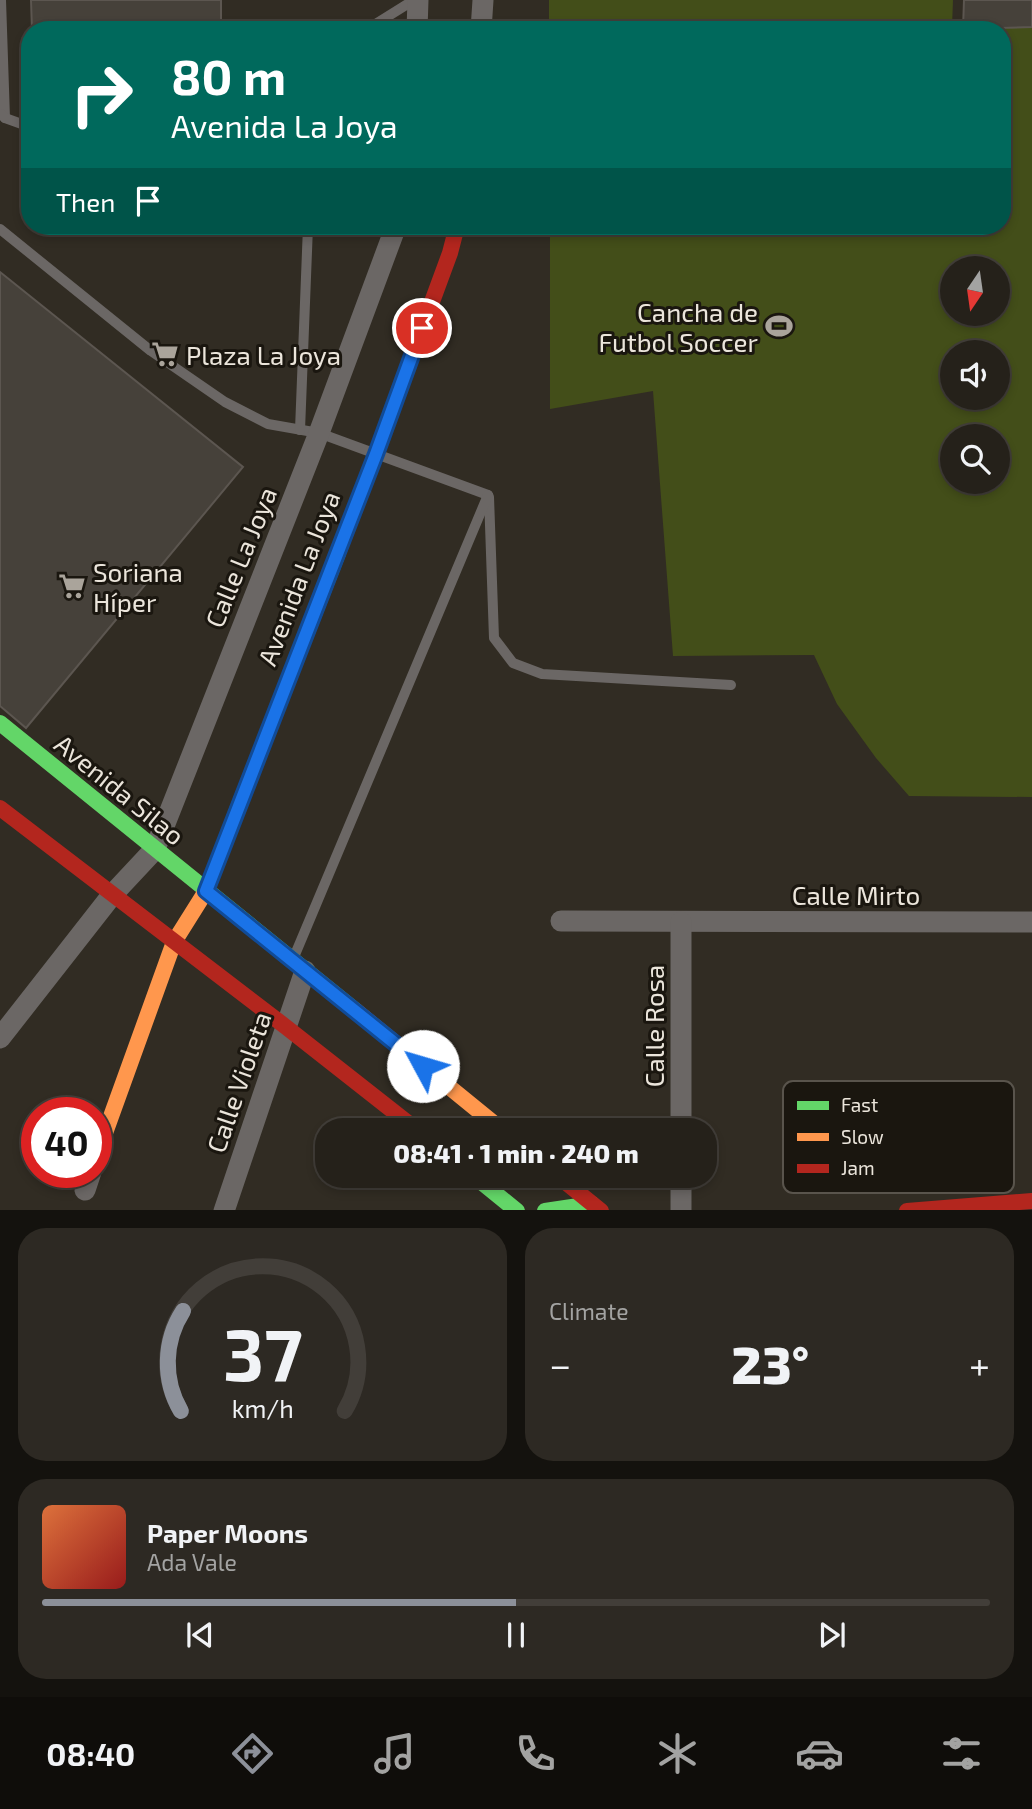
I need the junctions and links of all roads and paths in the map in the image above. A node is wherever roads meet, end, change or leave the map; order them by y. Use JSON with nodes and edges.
{"nodes":[{"id":1,"x":1,"y":0,"type":"edge"},
{"id":2,"x":416,"y":0,"type":"edge"},
{"id":3,"x":483,"y":0,"type":"edge"},
{"id":4,"x":381,"y":21,"type":"edge"},
{"id":5,"x":417,"y":21,"type":"edge"},
{"id":6,"x":482,"y":21,"type":"edge"},
{"id":7,"x":3,"y":116,"type":"edge"},
{"id":8,"x":21,"y":123,"type":"edge"},
{"id":9,"x":0,"y":229,"type":"edge"},
{"id":10,"x":308,"y":235,"type":"edge"},
{"id":11,"x":392,"y":235,"type":"edge"},
{"id":12,"x":455,"y":235,"type":"edge"},
{"id":13,"x":309,"y":431,"type":"junction"},
{"id":14,"x":376,"y":454,"type":"junction"},
{"id":15,"x":488,"y":495,"type":"junction"},
{"id":16,"x":731,"y":685,"type":"dead end"},
{"id":17,"x":0,"y":723,"type":"edge"},
{"id":18,"x":0,"y":808,"type":"edge"},
{"id":19,"x":155,"y":849,"type":"junction"},
{"id":20,"x":206,"y":891,"type":"junction"},
{"id":21,"x":112,"y":895,"type":"junction"},
{"id":22,"x":561,"y":921,"type":"dead end"},
{"id":23,"x":681,"y":922,"type":"junction"},
{"id":24,"x":1032,"y":922,"type":"edge"},
{"id":25,"x":174,"y":943,"type":"junction"},
{"id":26,"x":299,"y":966,"type":"junction"},
{"id":27,"x":286,"y":1027,"type":"junction"},
{"id":28,"x":0,"y":1038,"type":"edge"},
{"id":29,"x":112,"y":1114,"type":"edge"},
{"id":30,"x":402,"y":1118,"type":"edge"},
{"id":31,"x":487,"y":1118,"type":"edge"},
{"id":32,"x":681,"y":1118,"type":"edge"},
{"id":33,"x":489,"y":1188,"type":"edge"},
{"id":34,"x":573,"y":1188,"type":"edge"},
{"id":35,"x":681,"y":1188,"type":"edge"},
{"id":36,"x":1032,"y":1201,"type":"edge"},
{"id":37,"x":597,"y":1207,"type":"edge"},
{"id":38,"x":223,"y":1210,"type":"edge"},
{"id":39,"x":517,"y":1210,"type":"edge"},
{"id":40,"x":545,"y":1210,"type":"edge"},
{"id":41,"x":681,"y":1210,"type":"edge"},
{"id":42,"x":907,"y":1210,"type":"edge"}],
"edges":[{"from":1,"to":7,"type":"lane"},
{"from":2,"to":4,"type":"lane"},
{"from":2,"to":5,"type":"street"},
{"from":3,"to":6,"type":"street"},
{"from":7,"to":8,"type":"lane"},
{"from":9,"to":13,"type":"lane"},
{"from":10,"to":13,"type":"lane"},
{"from":11,"to":13,"type":"street","name":"Calle La Joya"},
{"from":12,"to":14,"type":"street","name":"Avenida La Joya"},
{"from":13,"to":14,"type":"lane"},
{"from":13,"to":19,"type":"street","name":"Calle La Joya"},
{"from":14,"to":15,"type":"lane"},
{"from":14,"to":20,"type":"street","name":"Avenida La Joya"},
{"from":15,"to":16,"type":"lane"},
{"from":15,"to":26,"type":"lane"},
{"from":17,"to":19,"type":"street","name":"Avenida Silao"},
{"from":18,"to":21,"type":"street"},
{"from":19,"to":20,"type":"street","name":"Avenida Silao"},
{"from":19,"to":21,"type":"street","name":"Calle La Joya"},
{"from":20,"to":25,"type":"street","name":"Avenida La Joya"},
{"from":20,"to":26,"type":"street","name":"Avenida Silao"},
{"from":21,"to":25,"type":"street"},
{"from":21,"to":28,"type":"street","name":"Calle La Joya"},
{"from":22,"to":23,"type":"street","name":"Calle Mirto"},
{"from":23,"to":24,"type":"street","name":"Calle Mirto"},
{"from":23,"to":32,"type":"street","name":"Calle Rosa"},
{"from":25,"to":27,"type":"street"},
{"from":25,"to":29,"type":"street","name":"Avenida La Joya"},
{"from":26,"to":27,"type":"street","name":"Calle Violeta"},
{"from":26,"to":31,"type":"street","name":"Avenida Silao"},
{"from":27,"to":30,"type":"street"},
{"from":27,"to":38,"type":"street","name":"Calle Violeta"},
{"from":33,"to":39,"type":"street"},
{"from":34,"to":37,"type":"street"},
{"from":35,"to":41,"type":"street"},
{"from":36,"to":42,"type":"street"},
{"from":37,"to":40,"type":"street"}]}
